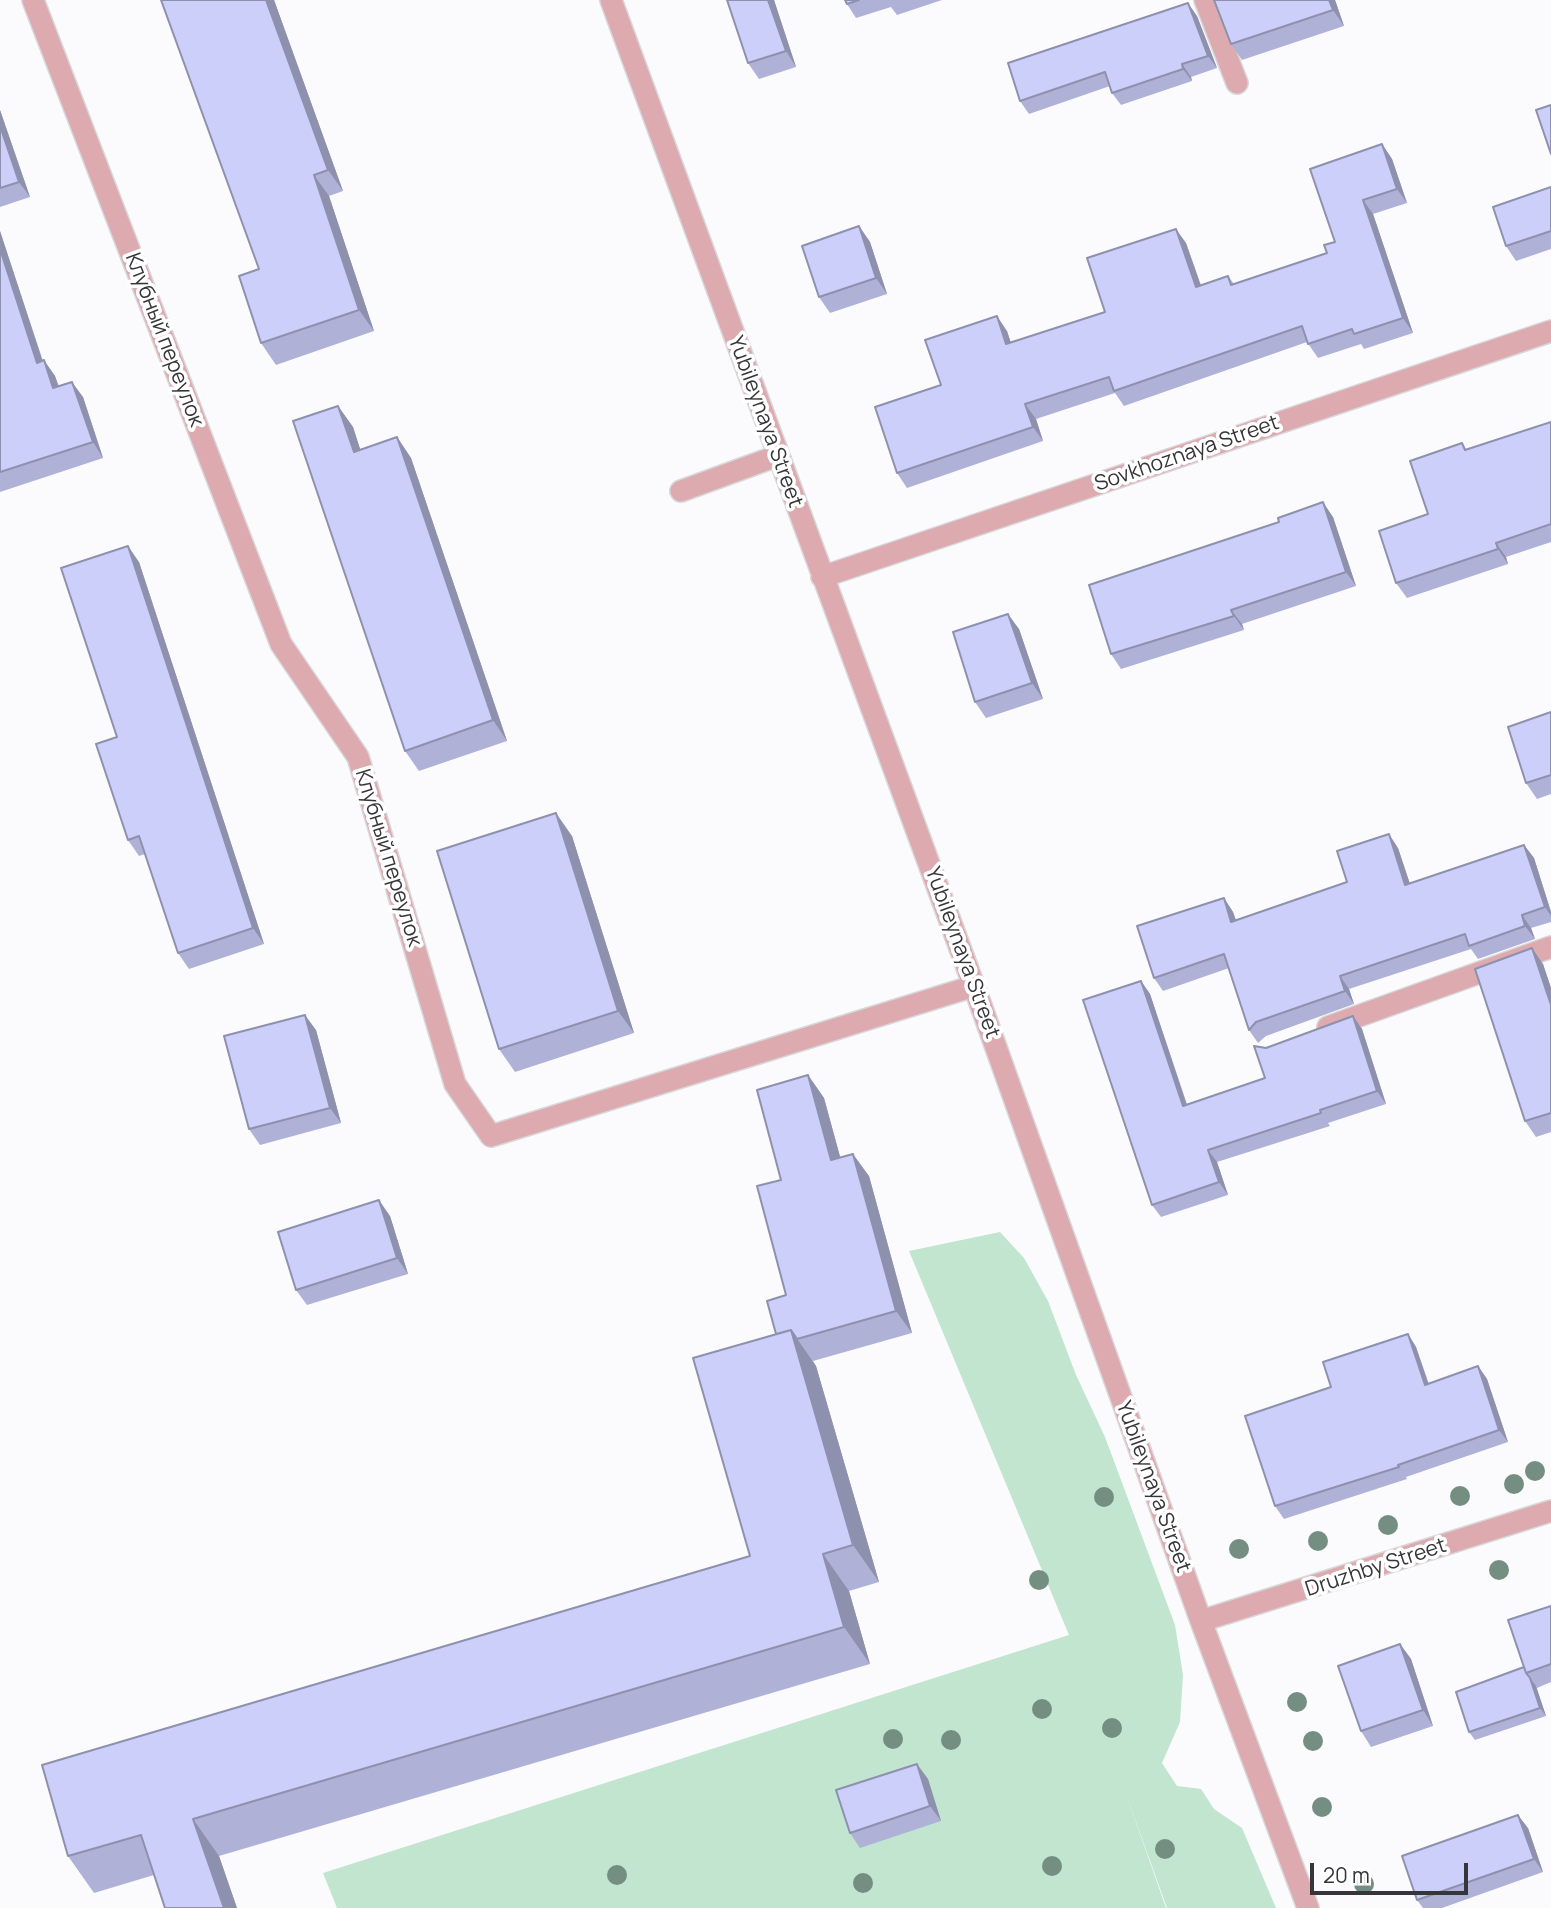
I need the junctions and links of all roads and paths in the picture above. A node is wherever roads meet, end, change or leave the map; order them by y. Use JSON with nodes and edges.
{"nodes":[{"id":1,"x":33,"y":0,"type":"edge"},
{"id":2,"x":611,"y":0,"type":"edge"},
{"id":3,"x":1205,"y":0,"type":"edge"},
{"id":4,"x":1237,"y":83,"type":"dead end"},
{"id":5,"x":1551,"y":331,"type":"edge"},
{"id":6,"x":777,"y":456,"type":"junction"},
{"id":7,"x":681,"y":491,"type":"dead end"},
{"id":8,"x":822,"y":577,"type":"junction"},
{"id":9,"x":1551,"y":947,"type":"edge"},
{"id":10,"x":974,"y":986,"type":"junction"},
{"id":11,"x":1308,"y":1034,"type":"edge"},
{"id":12,"x":1551,"y":1511,"type":"edge"},
{"id":13,"x":1201,"y":1621,"type":"junction"},
{"id":14,"x":1308,"y":1908,"type":"edge"}],
"edges":[{"from":1,"to":10,"type":"street","name":"Клубный переулок"},
{"from":2,"to":6,"type":"street","name":"Yubileynaya Street"},
{"from":3,"to":4,"type":"street"},
{"from":5,"to":8,"type":"street","name":"Sovkhoznaya Street"},
{"from":6,"to":7,"type":"street"},
{"from":6,"to":8,"type":"street","name":"Yubileynaya Street"},
{"from":8,"to":10,"type":"street","name":"Yubileynaya Street"},
{"from":9,"to":11,"type":"street"},
{"from":10,"to":13,"type":"street","name":"Yubileynaya Street"},
{"from":12,"to":13,"type":"street","name":"Druzhby Street"},
{"from":13,"to":14,"type":"street","name":"Yubileynaya Street"}]}
